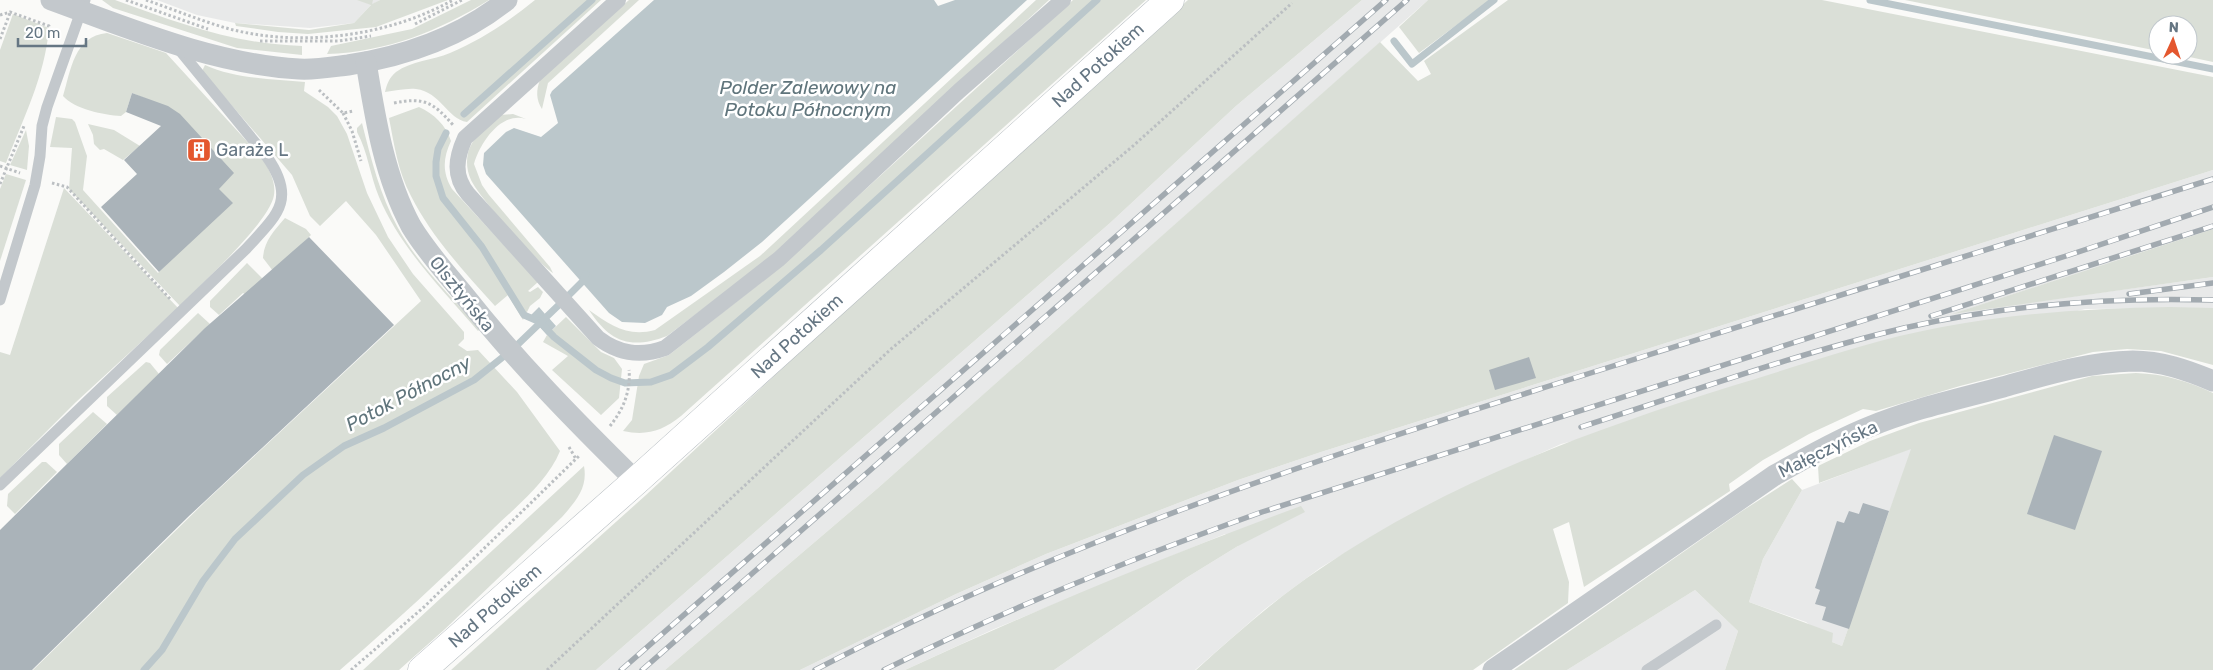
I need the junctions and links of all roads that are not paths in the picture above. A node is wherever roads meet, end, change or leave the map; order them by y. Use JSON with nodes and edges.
{"nodes":[{"id":1,"x":52,"y":0,"type":"edge"},
{"id":2,"x":508,"y":0,"type":"edge"},
{"id":3,"x":618,"y":0,"type":"edge"},
{"id":4,"x":1063,"y":0,"type":"edge"},
{"id":5,"x":1170,"y":0,"type":"edge"},
{"id":6,"x":83,"y":5,"type":"edge"},
{"id":7,"x":174,"y":44,"type":"junction"},
{"id":8,"x":366,"y":62,"type":"junction"},
{"id":9,"x":0,"y":300,"type":"edge"},
{"id":10,"x":2213,"y":381,"type":"edge"},
{"id":11,"x":636,"y":482,"type":"junction"},
{"id":12,"x":0,"y":485,"type":"edge"},
{"id":13,"x":1716,"y":625,"type":"dead end"},
{"id":14,"x":422,"y":670,"type":"edge"},
{"id":15,"x":1493,"y":670,"type":"edge"},
{"id":16,"x":1647,"y":670,"type":"edge"}],
"edges":[{"from":1,"to":6,"type":"street"},
{"from":2,"to":8,"type":"street"},
{"from":3,"to":4,"type":"street"},
{"from":5,"to":11,"type":"main road","name":"Nad Potokiem"},
{"from":6,"to":7,"type":"street"},
{"from":6,"to":9,"type":"lane"},
{"from":7,"to":8,"type":"street"},
{"from":7,"to":12,"type":"lane"},
{"from":8,"to":11,"type":"street","name":"Olsztyńska"},
{"from":10,"to":15,"type":"street","name":"Małęczyńska"},
{"from":11,"to":14,"type":"main road","name":"Nad Potokiem"},
{"from":13,"to":16,"type":"lane"}]}
